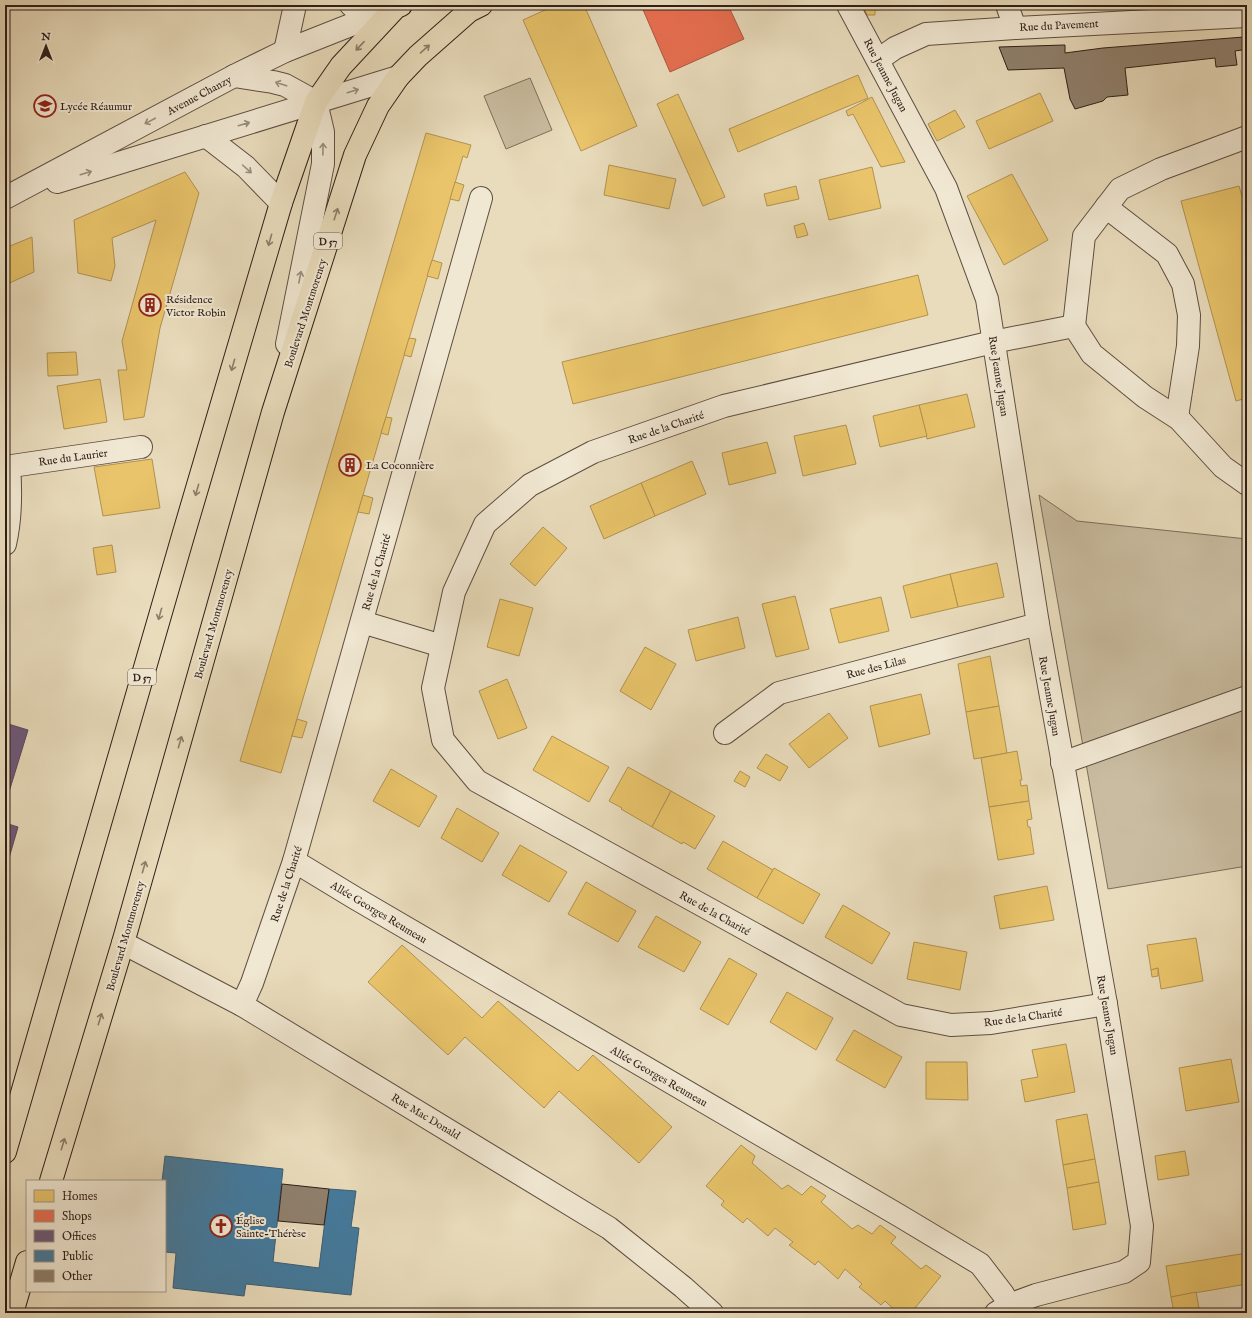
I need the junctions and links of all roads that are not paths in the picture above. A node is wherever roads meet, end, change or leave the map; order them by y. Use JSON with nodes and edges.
{"nodes":[{"id":1,"x":295,"y":5,"type":"edge"},
{"id":2,"x":481,"y":5,"type":"edge"},
{"id":3,"x":848,"y":5,"type":"edge"},
{"id":4,"x":1007,"y":5,"type":"edge"},
{"id":5,"x":398,"y":6,"type":"edge"},
{"id":6,"x":358,"y":12,"type":"edge"},
{"id":7,"x":1247,"y":16,"type":"edge"},
{"id":8,"x":1015,"y":28,"type":"junction"},
{"id":9,"x":285,"y":50,"type":"junction"},
{"id":10,"x":878,"y":60,"type":"junction"},
{"id":11,"x":234,"y":76,"type":"junction"},
{"id":12,"x":398,"y":77,"type":"junction"},
{"id":13,"x":316,"y":102,"type":"junction"},
{"id":14,"x":206,"y":136,"type":"junction"},
{"id":15,"x":1247,"y":137,"type":"edge"},
{"id":16,"x":7,"y":197,"type":"edge"},
{"id":17,"x":481,"y":198,"type":"dead end"},
{"id":18,"x":281,"y":203,"type":"junction"},
{"id":19,"x":1106,"y":207,"type":"junction"},
{"id":20,"x":1074,"y":326,"type":"junction"},
{"id":21,"x":993,"y":342,"type":"junction"},
{"id":22,"x":273,"y":412,"type":"junction"},
{"id":23,"x":1177,"y":417,"type":"junction"},
{"id":24,"x":140,"y":447,"type":"dead end"},
{"id":25,"x":7,"y":466,"type":"edge"},
{"id":26,"x":1247,"y":484,"type":"edge"},
{"id":27,"x":5,"y":544,"type":"edge"},
{"id":28,"x":362,"y":622,"type":"junction"},
{"id":29,"x":1038,"y":624,"type":"junction"},
{"id":30,"x":442,"y":646,"type":"junction"},
{"id":31,"x":1247,"y":697,"type":"edge"},
{"id":32,"x":725,"y":733,"type":"dead end"},
{"id":33,"x":1062,"y":763,"type":"junction"},
{"id":34,"x":294,"y":861,"type":"junction"},
{"id":35,"x":123,"y":943,"type":"junction"},
{"id":36,"x":1106,"y":1004,"type":"junction"},
{"id":37,"x":242,"y":1005,"type":"junction"},
{"id":38,"x":5,"y":1152,"type":"edge"},
{"id":39,"x":51,"y":1180,"type":"edge"},
{"id":40,"x":26,"y":1265,"type":"edge"},
{"id":41,"x":1002,"y":1309,"type":"edge"},
{"id":42,"x":12,"y":1313,"type":"edge"},
{"id":43,"x":712,"y":1313,"type":"edge"}],
"edges":[{"from":1,"to":9,"type":"street"},
{"from":12,"to":2,"type":"main road","name":"Avenue Chanzy","number":"D 57","one_way":true},
{"from":3,"to":10,"type":"street","name":"Rue Jeanne Jugan"},
{"from":4,"to":8,"type":"street"},
{"from":5,"to":6,"type":"street","name":"Avenue Chanzy"},
{"from":5,"to":13,"type":"main road","name":"Avenue Chanzy","number":"D 57","one_way":true},
{"from":6,"to":9,"type":"street","name":"Avenue Chanzy"},
{"from":7,"to":8,"type":"street","name":"Rue du Pavement"},
{"from":8,"to":10,"type":"street","name":"Rue du Pavement"},
{"from":9,"to":11,"type":"street","name":"Avenue Chanzy"},
{"from":10,"to":21,"type":"street","name":"Rue Jeanne Jugan"},
{"from":13,"to":11,"type":"street","one_way":true},
{"from":11,"to":16,"type":"street","name":"Avenue Chanzy","one_way":true},
{"from":13,"to":12,"type":"street","name":"Avenue Chanzy","one_way":true},
{"from":22,"to":12,"type":"main road","name":"Boulevard Montmorency","number":"D 57","one_way":true},
{"from":14,"to":13,"type":"street","name":"Avenue Chanzy","one_way":true},
{"from":13,"to":18,"type":"main road","number":"D 57"},
{"from":22,"to":13,"type":"street","one_way":true},
{"from":16,"to":14,"type":"street","name":"Avenue Chanzy","one_way":true},
{"from":14,"to":18,"type":"street","one_way":true},
{"from":15,"to":19,"type":"street"},
{"from":17,"to":28,"type":"street","name":"Rue de la Charité"},
{"from":18,"to":38,"type":"main road","number":"D 57","one_way":true},
{"from":19,"to":20,"type":"street"},
{"from":19,"to":23,"type":"street"},
{"from":20,"to":21,"type":"street","name":"Rue de la Charité"},
{"from":20,"to":23,"type":"street"},
{"from":21,"to":29,"type":"street","name":"Rue Jeanne Jugan"},
{"from":21,"to":30,"type":"street","name":"Rue de la Charité"},
{"from":35,"to":22,"type":"main road","name":"Boulevard Montmorency","number":"D 57","one_way":true},
{"from":23,"to":26,"type":"street"},
{"from":24,"to":25,"type":"street","name":"Rue du Laurier"},
{"from":25,"to":27,"type":"street"},
{"from":28,"to":30,"type":"street","name":"Rue de la Charité"},
{"from":28,"to":34,"type":"street","name":"Rue de la Charité"},
{"from":29,"to":32,"type":"street","name":"Rue des Lilas"},
{"from":29,"to":33,"type":"street","name":"Rue Jeanne Jugan"},
{"from":30,"to":36,"type":"street","name":"Rue de la Charité"},
{"from":31,"to":33,"type":"street"},
{"from":33,"to":36,"type":"street","name":"Rue Jeanne Jugan"},
{"from":34,"to":37,"type":"street","name":"Rue de la Charité"},
{"from":34,"to":41,"type":"street","name":"Allée Georges Reumeau"},
{"from":35,"to":37,"type":"street","name":"Rue Mac Donald"},
{"from":39,"to":35,"type":"main road","name":"Boulevard Montmorency","number":"D 57","one_way":true},
{"from":36,"to":41,"type":"street","name":"Rue Jeanne Jugan"},
{"from":37,"to":43,"type":"street","name":"Rue Mac Donald"},
{"from":40,"to":42,"type":"main road"}]}
